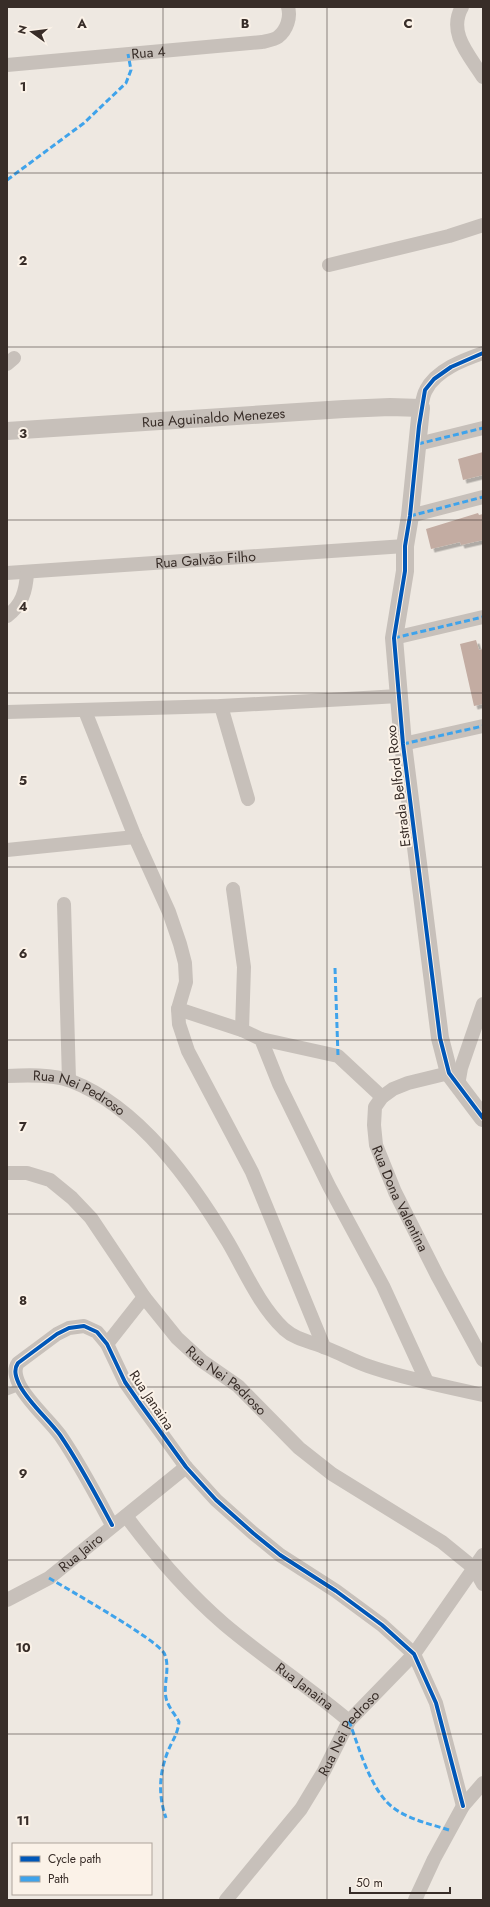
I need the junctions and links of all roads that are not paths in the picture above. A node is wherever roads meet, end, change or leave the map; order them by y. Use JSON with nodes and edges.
{"nodes":[{"id":1,"x":288,"y":7,"type":"edge"},
{"id":2,"x":462,"y":7,"type":"edge"},
{"id":3,"x":7,"y":65,"type":"edge"},
{"id":4,"x":483,"y":77,"type":"edge"},
{"id":5,"x":483,"y":225,"type":"edge"},
{"id":6,"x":329,"y":265,"type":"dead end"},
{"id":7,"x":483,"y":353,"type":"edge"},
{"id":8,"x":421,"y":408,"type":"junction"},
{"id":9,"x":483,"y":428,"type":"edge"},
{"id":10,"x":7,"y":431,"type":"edge"},
{"id":11,"x":418,"y":444,"type":"junction"},
{"id":12,"x":483,"y":497,"type":"edge"},
{"id":13,"x":410,"y":516,"type":"junction"},
{"id":14,"x":405,"y":546,"type":"junction"},
{"id":15,"x":7,"y":573,"type":"edge"},
{"id":16,"x":27,"y":573,"type":"junction"},
{"id":17,"x":7,"y":616,"type":"edge"},
{"id":18,"x":483,"y":617,"type":"edge"},
{"id":19,"x":394,"y":638,"type":"junction"},
{"id":20,"x":400,"y":696,"type":"junction"},
{"id":21,"x":221,"y":706,"type":"junction"},
{"id":22,"x":85,"y":711,"type":"junction"},
{"id":23,"x":7,"y":712,"type":"edge"},
{"id":24,"x":483,"y":726,"type":"edge"},
{"id":25,"x":403,"y":744,"type":"junction"},
{"id":26,"x":248,"y":799,"type":"dead end"},
{"id":27,"x":135,"y":837,"type":"junction"},
{"id":28,"x":7,"y":850,"type":"edge"},
{"id":29,"x":232,"y":889,"type":"dead end"},
{"id":30,"x":64,"y":904,"type":"dead end"},
{"id":31,"x":483,"y":1004,"type":"edge"},
{"id":32,"x":178,"y":1009,"type":"junction"},
{"id":33,"x":242,"y":1030,"type":"junction"},
{"id":34,"x":261,"y":1039,"type":"junction"},
{"id":35,"x":7,"y":1076,"type":"edge"},
{"id":36,"x":454,"y":1079,"type":"junction"},
{"id":37,"x":69,"y":1080,"type":"junction"},
{"id":38,"x":382,"y":1097,"type":"junction"},
{"id":39,"x":483,"y":1118,"type":"edge"},
{"id":40,"x":7,"y":1173,"type":"edge"},
{"id":41,"x":144,"y":1297,"type":"junction"},
{"id":42,"x":107,"y":1344,"type":"junction"},
{"id":43,"x":324,"y":1347,"type":"junction"},
{"id":44,"x":483,"y":1360,"type":"edge"},
{"id":45,"x":427,"y":1382,"type":"junction"},
{"id":46,"x":20,"y":1387,"type":"junction"},
{"id":47,"x":7,"y":1392,"type":"edge"},
{"id":48,"x":483,"y":1395,"type":"edge"},
{"id":49,"x":186,"y":1467,"type":"junction"},
{"id":50,"x":126,"y":1516,"type":"junction"},
{"id":51,"x":112,"y":1525,"type":"junction"},
{"id":52,"x":483,"y":1555,"type":"edge"},
{"id":53,"x":474,"y":1568,"type":"junction"},
{"id":54,"x":483,"y":1584,"type":"edge"},
{"id":55,"x":7,"y":1600,"type":"edge"},
{"id":56,"x":414,"y":1654,"type":"junction"},
{"id":57,"x":349,"y":1721,"type":"junction"},
{"id":58,"x":483,"y":1783,"type":"edge"},
{"id":59,"x":463,"y":1806,"type":"junction"},
{"id":60,"x":226,"y":1900,"type":"edge"},
{"id":61,"x":415,"y":1900,"type":"edge"}],
"edges":[{"from":1,"to":3,"type":"street","name":"Rua 4"},
{"from":2,"to":4,"type":"street"},
{"from":5,"to":6,"type":"street"},
{"from":7,"to":8,"type":"street","name":"Estrada Belford Roxo"},
{"from":8,"to":10,"type":"street","name":"Rua Aguinaldo Menezes"},
{"from":8,"to":11,"type":"street","name":"Estrada Belford Roxo"},
{"from":9,"to":11,"type":"street"},
{"from":11,"to":13,"type":"street","name":"Estrada Belford Roxo"},
{"from":12,"to":13,"type":"street"},
{"from":13,"to":14,"type":"street","name":"Estrada Belford Roxo"},
{"from":14,"to":16,"type":"street","name":"Rua Galvão Filho"},
{"from":14,"to":19,"type":"street","name":"Estrada Belford Roxo"},
{"from":15,"to":16,"type":"street","name":"Rua Galvão Filho"},
{"from":16,"to":17,"type":"street"},
{"from":18,"to":19,"type":"street"},
{"from":19,"to":20,"type":"street","name":"Estrada Belford Roxo"},
{"from":20,"to":21,"type":"street"},
{"from":20,"to":25,"type":"street","name":"Estrada Belford Roxo"},
{"from":21,"to":22,"type":"street"},
{"from":21,"to":26,"type":"street"},
{"from":22,"to":23,"type":"street"},
{"from":22,"to":27,"type":"street"},
{"from":24,"to":25,"type":"street"},
{"from":25,"to":36,"type":"street","name":"Estrada Belford Roxo"},
{"from":27,"to":28,"type":"street"},
{"from":27,"to":32,"type":"street"},
{"from":29,"to":33,"type":"street"},
{"from":30,"to":37,"type":"street"},
{"from":31,"to":36,"type":"street"},
{"from":32,"to":33,"type":"street"},
{"from":32,"to":43,"type":"street"},
{"from":33,"to":34,"type":"street"},
{"from":34,"to":38,"type":"street"},
{"from":34,"to":45,"type":"street"},
{"from":35,"to":37,"type":"street","name":"Rua Nei Pedroso"},
{"from":36,"to":38,"type":"street"},
{"from":36,"to":39,"type":"street","name":"Estrada Belford Roxo"},
{"from":37,"to":43,"type":"street","name":"Rua Nei Pedroso"},
{"from":38,"to":44,"type":"street","name":"Rua Dona Valentina"},
{"from":40,"to":41,"type":"street","name":"Rua Nei Pedroso"},
{"from":41,"to":42,"type":"street"},
{"from":41,"to":53,"type":"street","name":"Rua Nei Pedroso"},
{"from":42,"to":46,"type":"street","name":"Rua Janaina"},
{"from":42,"to":49,"type":"street","name":"Rua Janaina"},
{"from":43,"to":45,"type":"street","name":"Rua Nei Pedroso"},
{"from":45,"to":48,"type":"street","name":"Rua Nei Pedroso"},
{"from":46,"to":47,"type":"lane"},
{"from":46,"to":51,"type":"street","name":"Rua Janaina"},
{"from":49,"to":50,"type":"street","name":"Rua Jairo"},
{"from":49,"to":56,"type":"street","name":"Rua Janaina"},
{"from":50,"to":51,"type":"street","name":"Rua Jairo"},
{"from":50,"to":57,"type":"street","name":"Rua Janaina"},
{"from":51,"to":55,"type":"street","name":"Rua Jairo"},
{"from":52,"to":53,"type":"street","name":"Rua Nei Pedroso"},
{"from":53,"to":54,"type":"street"},
{"from":53,"to":56,"type":"street","name":"Rua Nei Pedroso"},
{"from":56,"to":57,"type":"street","name":"Rua Nei Pedroso"},
{"from":56,"to":59,"type":"street"},
{"from":57,"to":60,"type":"street","name":"Rua Nei Pedroso"},
{"from":58,"to":59,"type":"street"},
{"from":59,"to":61,"type":"street"}]}
